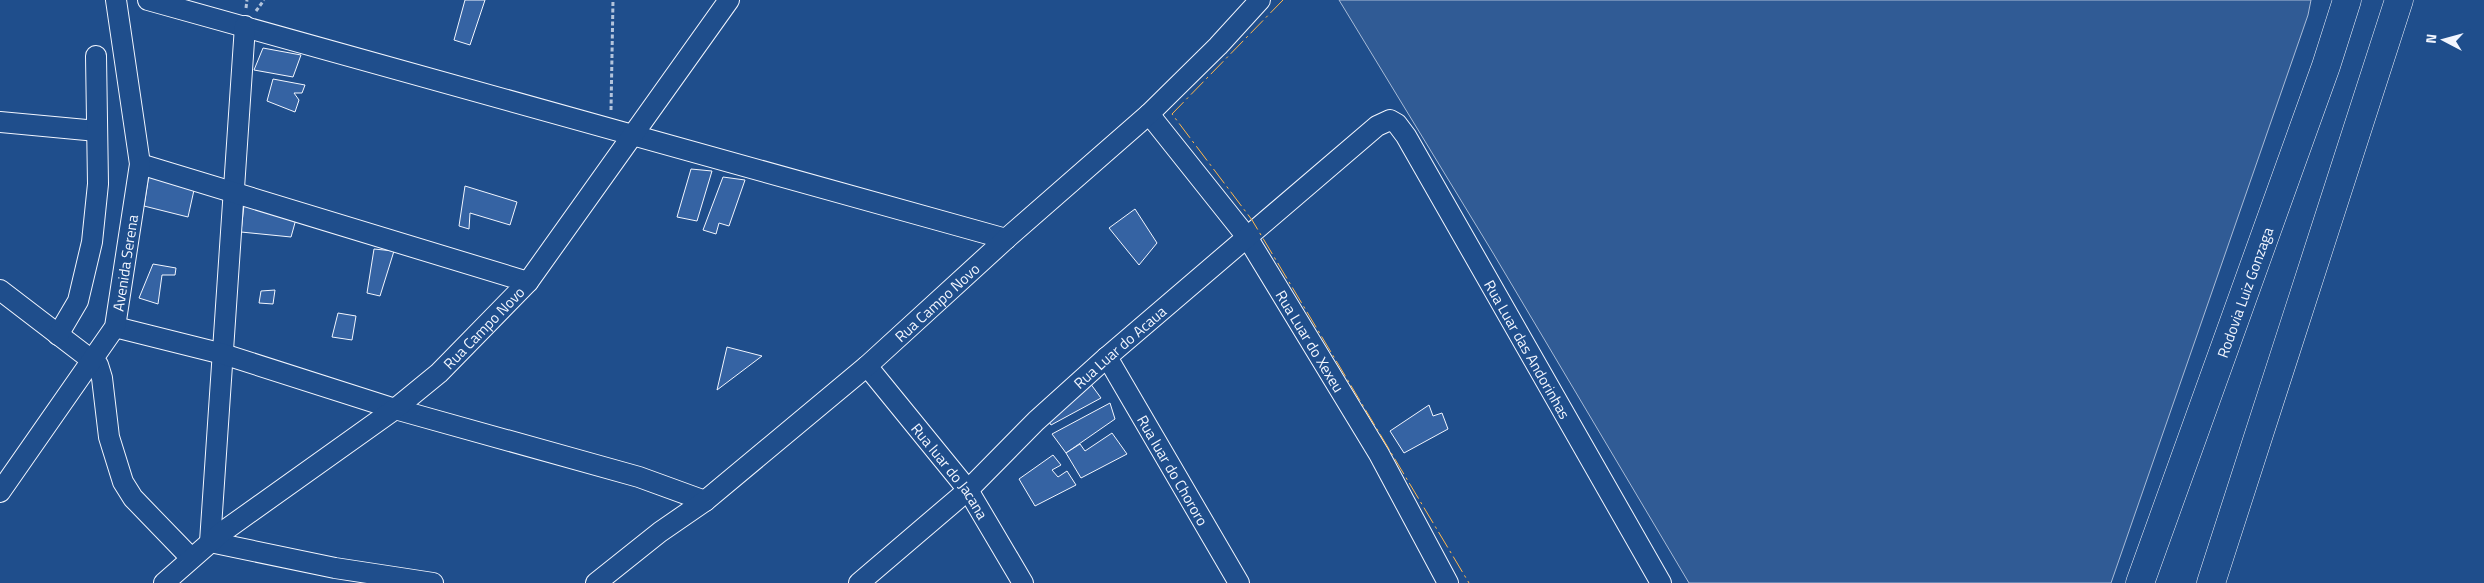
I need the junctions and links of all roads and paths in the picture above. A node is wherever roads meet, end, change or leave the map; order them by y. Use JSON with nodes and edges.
{"nodes":[{"id":1,"x":116,"y":0,"type":"edge"},
{"id":2,"x":148,"y":0,"type":"edge"},
{"id":3,"x":613,"y":0,"type":"edge"},
{"id":4,"x":1260,"y":0,"type":"edge"},
{"id":5,"x":2347,"y":0,"type":"edge"},
{"id":6,"x":2399,"y":0,"type":"edge"},
{"id":7,"x":722,"y":2,"type":"edge"},
{"id":8,"x":245,"y":26,"type":"junction"},
{"id":9,"x":96,"y":56,"type":"dead end"},
{"id":10,"x":1149,"y":114,"type":"junction"},
{"id":11,"x":1390,"y":120,"type":"joint"},
{"id":12,"x":0,"y":122,"type":"edge"},
{"id":13,"x":613,"y":130,"type":"junction"},
{"id":14,"x":97,"y":131,"type":"junction"},
{"id":15,"x":634,"y":135,"type":"junction"},
{"id":16,"x":140,"y":164,"type":"junction"},
{"id":17,"x":234,"y":191,"type":"junction"},
{"id":18,"x":1247,"y":237,"type":"junction"},
{"id":19,"x":1006,"y":239,"type":"junction"},
{"id":20,"x":528,"y":282,"type":"junction"},
{"id":21,"x":0,"y":290,"type":"edge"},
{"id":22,"x":115,"y":327,"type":"junction"},
{"id":23,"x":58,"y":335,"type":"junction"},
{"id":24,"x":223,"y":354,"type":"junction"},
{"id":25,"x":1107,"y":357,"type":"junction"},
{"id":26,"x":92,"y":359,"type":"junction"},
{"id":27,"x":867,"y":366,"type":"junction"},
{"id":28,"x":395,"y":410,"type":"junction"},
{"id":29,"x":968,"y":490,"type":"junction"},
{"id":30,"x":0,"y":492,"type":"edge"},
{"id":31,"x":705,"y":501,"type":"junction"},
{"id":32,"x":210,"y":542,"type":"junction"},
{"id":33,"x":191,"y":558,"type":"junction"},
{"id":34,"x":425,"y":582,"type":"edge"},
{"id":35,"x":164,"y":583,"type":"edge"},
{"id":36,"x":596,"y":583,"type":"edge"},
{"id":37,"x":859,"y":583,"type":"edge"},
{"id":38,"x":1023,"y":583,"type":"edge"},
{"id":39,"x":1239,"y":583,"type":"edge"},
{"id":40,"x":1448,"y":583,"type":"edge"},
{"id":41,"x":1661,"y":583,"type":"edge"},
{"id":42,"x":2140,"y":583,"type":"edge"},
{"id":43,"x":2211,"y":583,"type":"edge"}],
"edges":[{"from":1,"to":16,"type":"street","name":"Avenida Serena"},
{"from":2,"to":8,"type":"street"},
{"from":3,"to":13,"type":"path"},
{"from":4,"to":10,"type":"street","name":"Rua Campo Novo"},
{"from":5,"to":42,"type":"highway","name":"Rodovia Luiz Gonzaga"},
{"from":6,"to":43,"type":"highway"},
{"from":7,"to":15,"type":"street","name":"Rua Campo Novo"},
{"from":8,"to":13,"type":"street"},
{"from":8,"to":17,"type":"street"},
{"from":9,"to":14,"type":"street"},
{"from":10,"to":18,"type":"street","name":"Rua Luar do Xexeu"},
{"from":10,"to":19,"type":"street","name":"Rua Campo Novo"},
{"from":11,"to":18,"type":"street","name":"Rua Luar do Acaua"},
{"from":11,"to":41,"type":"street","name":"Rua Luar das Andorinhas"},
{"from":12,"to":14,"type":"street"},
{"from":13,"to":15,"type":"street"},
{"from":14,"to":23,"type":"street"},
{"from":15,"to":19,"type":"street"},
{"from":15,"to":20,"type":"street","name":"Rua Campo Novo"},
{"from":16,"to":17,"type":"street"},
{"from":16,"to":22,"type":"street","name":"Avenida Serena"},
{"from":17,"to":20,"type":"street"},
{"from":17,"to":24,"type":"street"},
{"from":18,"to":25,"type":"street","name":"Rua Luar do Acaua"},
{"from":18,"to":40,"type":"street","name":"Rua Luar do Xexeu"},
{"from":19,"to":27,"type":"street","name":"Rua Campo Novo"},
{"from":20,"to":28,"type":"street","name":"Rua Campo Novo"},
{"from":21,"to":23,"type":"street"},
{"from":22,"to":24,"type":"street"},
{"from":22,"to":26,"type":"street","name":"Avenida Serena"},
{"from":23,"to":26,"type":"street"},
{"from":24,"to":28,"type":"street"},
{"from":24,"to":32,"type":"street"},
{"from":25,"to":29,"type":"street","name":"Rua Luar do Acaua"},
{"from":25,"to":39,"type":"street","name":"Rua luar do Chororo"},
{"from":26,"to":30,"type":"street","name":"Avenida Serena"},
{"from":26,"to":33,"type":"street"},
{"from":27,"to":29,"type":"street","name":"Rua luar do Jacana"},
{"from":27,"to":31,"type":"street","name":"Rua Campo Novo"},
{"from":28,"to":31,"type":"street"},
{"from":28,"to":32,"type":"street","name":"Rua Campo Novo"},
{"from":29,"to":37,"type":"street","name":"Rua Luar do Acaua"},
{"from":29,"to":38,"type":"street","name":"Rua luar do Jacana"},
{"from":31,"to":36,"type":"street","name":"Rua Campo Novo"},
{"from":32,"to":33,"type":"street","name":"Rua Campo Novo"},
{"from":32,"to":34,"type":"street"},
{"from":33,"to":35,"type":"street","name":"Rua Campo Novo"}]}
